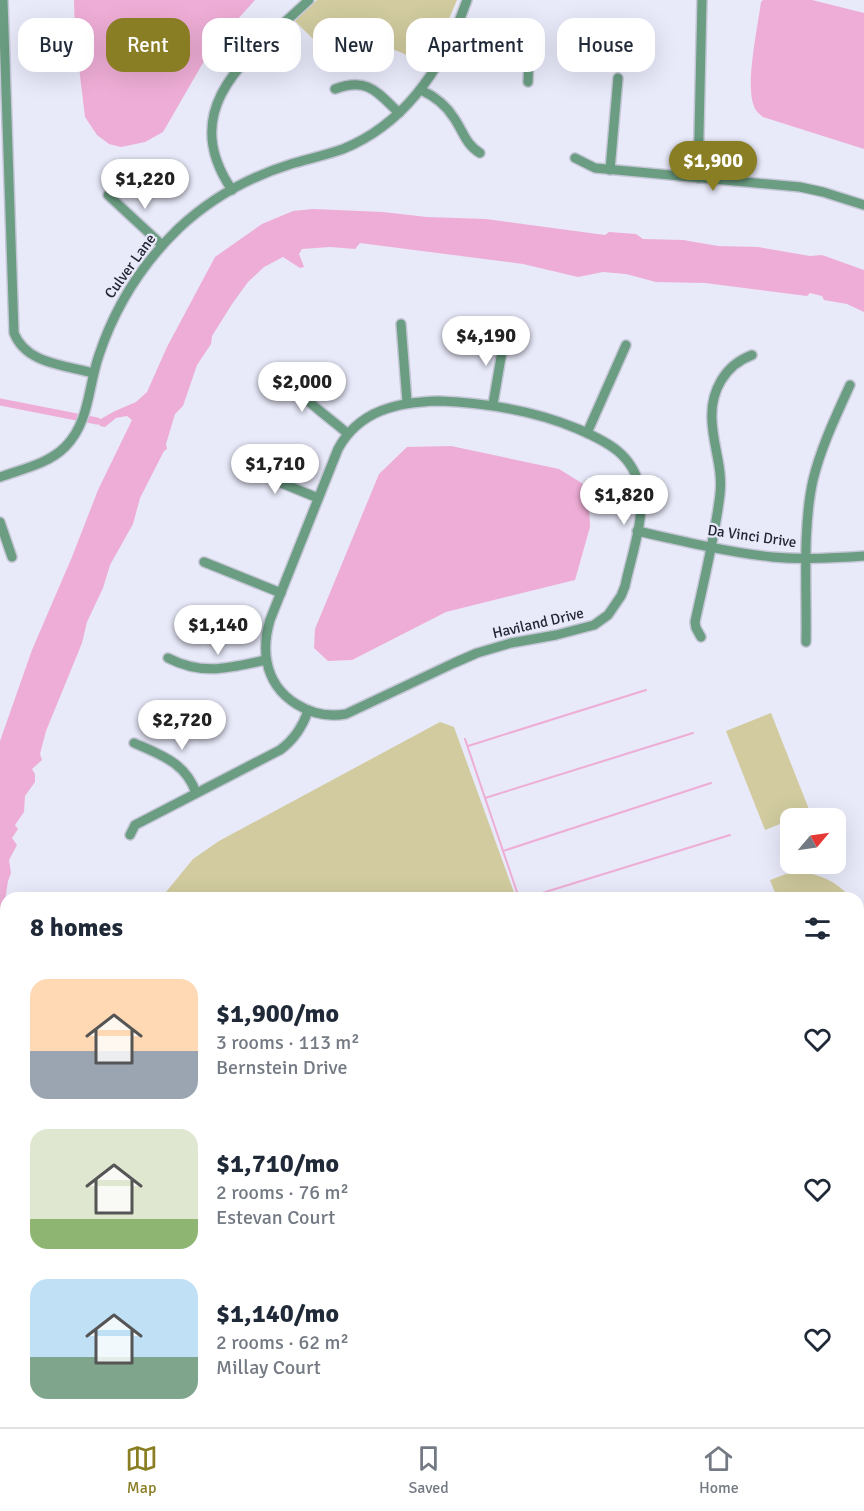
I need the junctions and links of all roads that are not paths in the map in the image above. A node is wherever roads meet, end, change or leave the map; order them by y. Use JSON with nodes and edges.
{"nodes":[{"id":1,"x":3,"y":0,"type":"edge"},
{"id":2,"x":309,"y":0,"type":"edge"},
{"id":3,"x":467,"y":0,"type":"edge"},
{"id":4,"x":702,"y":0,"type":"edge"},
{"id":5,"x":460,"y":18,"type":"edge"},
{"id":6,"x":432,"y":72,"type":"edge"},
{"id":7,"x":528,"y":72,"type":"edge"},
{"id":8,"x":618,"y":78,"type":"dead end"},
{"id":9,"x":528,"y":82,"type":"dead end"},
{"id":10,"x":335,"y":89,"type":"dead end"},
{"id":11,"x":421,"y":90,"type":"junction"},
{"id":12,"x":399,"y":113,"type":"junction"},
{"id":13,"x":480,"y":153,"type":"dead end"},
{"id":14,"x":575,"y":158,"type":"dead end"},
{"id":15,"x":610,"y":170,"type":"junction"},
{"id":16,"x":698,"y":177,"type":"junction"},
{"id":17,"x":232,"y":190,"type":"junction"},
{"id":18,"x":108,"y":195,"type":"dead end"},
{"id":19,"x":864,"y":204,"type":"edge"},
{"id":20,"x":162,"y":245,"type":"junction"},
{"id":21,"x":401,"y":324,"type":"dead end"},
{"id":22,"x":505,"y":334,"type":"dead end"},
{"id":23,"x":626,"y":345,"type":"dead end"},
{"id":24,"x":752,"y":355,"type":"dead end"},
{"id":25,"x":285,"y":370,"type":"dead end"},
{"id":26,"x":93,"y":373,"type":"junction"},
{"id":27,"x":850,"y":385,"type":"dead end"},
{"id":28,"x":407,"y":402,"type":"junction"},
{"id":29,"x":493,"y":404,"type":"junction"},
{"id":30,"x":587,"y":433,"type":"junction"},
{"id":31,"x":348,"y":434,"type":"junction"},
{"id":32,"x":242,"y":467,"type":"dead end"},
{"id":33,"x":0,"y":477,"type":"edge"},
{"id":34,"x":318,"y":498,"type":"junction"},
{"id":35,"x":0,"y":522,"type":"edge"},
{"id":36,"x":637,"y":531,"type":"junction"},
{"id":37,"x":710,"y":547,"type":"junction"},
{"id":38,"x":864,"y":556,"type":"edge"},
{"id":39,"x":12,"y":557,"type":"dead end"},
{"id":40,"x":807,"y":558,"type":"junction"},
{"id":41,"x":204,"y":562,"type":"dead end"},
{"id":42,"x":281,"y":593,"type":"junction"},
{"id":43,"x":701,"y":637,"type":"dead end"},
{"id":44,"x":807,"y":642,"type":"dead end"},
{"id":45,"x":168,"y":658,"type":"dead end"},
{"id":46,"x":266,"y":660,"type":"junction"},
{"id":47,"x":308,"y":711,"type":"junction"},
{"id":48,"x":134,"y":743,"type":"dead end"},
{"id":49,"x":196,"y":793,"type":"junction"},
{"id":50,"x":130,"y":835,"type":"dead end"}],
"edges":[{"from":1,"to":26,"type":"street"},
{"from":2,"to":17,"type":"street"},
{"from":3,"to":5,"type":"street","name":"Culver Lane"},
{"from":4,"to":16,"type":"street"},
{"from":6,"to":11,"type":"street","name":"Culver Lane"},
{"from":7,"to":9,"type":"street"},
{"from":8,"to":15,"type":"street"},
{"from":10,"to":12,"type":"street"},
{"from":11,"to":12,"type":"street","name":"Culver Lane"},
{"from":11,"to":13,"type":"street"},
{"from":12,"to":17,"type":"street","name":"Culver Lane"},
{"from":14,"to":15,"type":"street"},
{"from":15,"to":16,"type":"street"},
{"from":16,"to":19,"type":"street"},
{"from":17,"to":20,"type":"street","name":"Culver Lane"},
{"from":18,"to":20,"type":"street"},
{"from":20,"to":26,"type":"street","name":"Culver Lane"},
{"from":21,"to":28,"type":"street"},
{"from":22,"to":29,"type":"street"},
{"from":23,"to":30,"type":"street"},
{"from":24,"to":37,"type":"street"},
{"from":25,"to":31,"type":"street"},
{"from":26,"to":33,"type":"street","name":"Culver Lane"},
{"from":27,"to":40,"type":"street"},
{"from":28,"to":29,"type":"street","name":"Haviland Drive"},
{"from":28,"to":31,"type":"street","name":"Haviland Drive"},
{"from":29,"to":30,"type":"street","name":"Haviland Drive"},
{"from":30,"to":36,"type":"street","name":"Haviland Drive"},
{"from":31,"to":34,"type":"street","name":"Haviland Drive"},
{"from":32,"to":34,"type":"street"},
{"from":34,"to":42,"type":"street","name":"Haviland Drive"},
{"from":35,"to":39,"type":"street"},
{"from":36,"to":37,"type":"street","name":"Da Vinci Drive"},
{"from":36,"to":47,"type":"street","name":"Haviland Drive"},
{"from":37,"to":40,"type":"street","name":"Da Vinci Drive"},
{"from":37,"to":43,"type":"street"},
{"from":38,"to":40,"type":"street","name":"Da Vinci Drive"},
{"from":40,"to":44,"type":"street"},
{"from":41,"to":42,"type":"street"},
{"from":42,"to":46,"type":"street","name":"Haviland Drive"},
{"from":45,"to":46,"type":"street"},
{"from":46,"to":47,"type":"street","name":"Haviland Drive"},
{"from":47,"to":49,"type":"street"},
{"from":48,"to":49,"type":"street"},
{"from":49,"to":50,"type":"street"}]}
